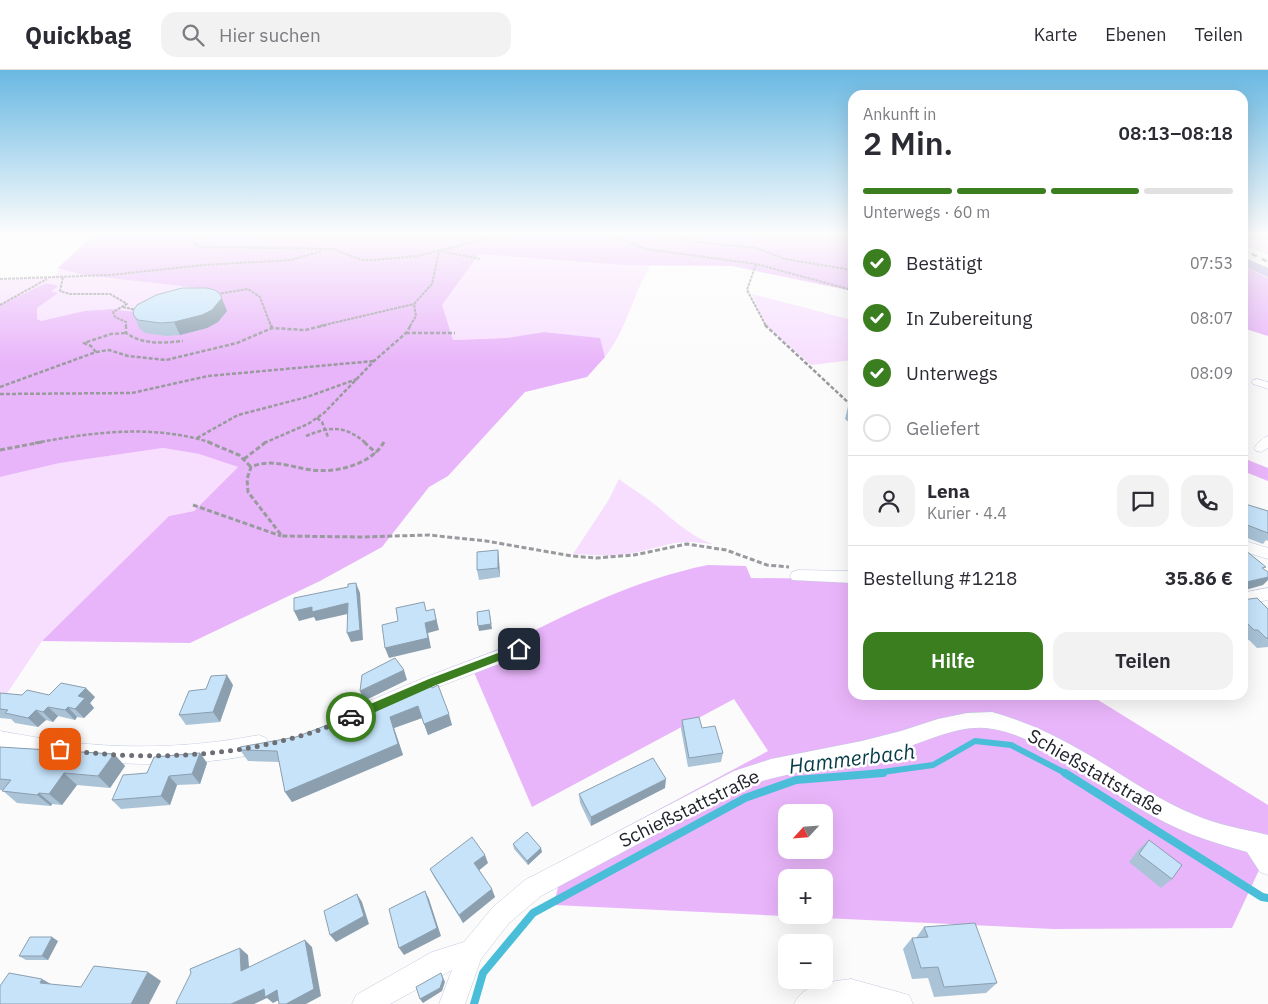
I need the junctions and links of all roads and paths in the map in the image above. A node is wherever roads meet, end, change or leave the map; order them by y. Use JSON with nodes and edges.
{"nodes":[{"id":1,"x":50,"y":277,"type":"junction"},
{"id":2,"x":63,"y":277,"type":"junction"},
{"id":3,"x":73,"y":277,"type":"edge"},
{"id":4,"x":434,"y":277,"type":"edge"},
{"id":5,"x":752,"y":277,"type":"edge"},
{"id":6,"x":802,"y":277,"type":"edge"},
{"id":7,"x":0,"y":279,"type":"edge"},
{"id":8,"x":848,"y":289,"type":"edge"},
{"id":9,"x":214,"y":295,"type":"edge"},
{"id":10,"x":414,"y":304,"type":"junction"},
{"id":11,"x":0,"y":305,"type":"edge"},
{"id":12,"x":124,"y":307,"type":"junction"},
{"id":13,"x":142,"y":311,"type":"edge"},
{"id":14,"x":272,"y":328,"type":"junction"},
{"id":15,"x":126,"y":333,"type":"junction"},
{"id":16,"x":406,"y":333,"type":"junction"},
{"id":17,"x":455,"y":333,"type":"dead end"},
{"id":18,"x":183,"y":340,"type":"dead end"},
{"id":19,"x":96,"y":352,"type":"junction"},
{"id":20,"x":374,"y":361,"type":"junction"},
{"id":21,"x":358,"y":379,"type":"junction"},
{"id":22,"x":0,"y":386,"type":"edge"},
{"id":23,"x":0,"y":394,"type":"edge"},
{"id":24,"x":848,"y":402,"type":"edge"},
{"id":25,"x":317,"y":418,"type":"junction"},
{"id":26,"x":324,"y":428,"type":"junction"},
{"id":27,"x":306,"y":436,"type":"dead end"},
{"id":28,"x":328,"y":437,"type":"dead end"},
{"id":29,"x":197,"y":439,"type":"junction"},
{"id":30,"x":384,"y":442,"type":"dead end"},
{"id":31,"x":0,"y":450,"type":"edge"},
{"id":32,"x":376,"y":453,"type":"junction"},
{"id":33,"x":244,"y":459,"type":"junction"},
{"id":34,"x":250,"y":467,"type":"junction"},
{"id":35,"x":193,"y":505,"type":"dead end"},
{"id":36,"x":282,"y":536,"type":"junction"},
{"id":37,"x":1248,"y":547,"type":"edge"},
{"id":38,"x":1268,"y":554,"type":"edge"},
{"id":39,"x":798,"y":576,"type":"joint"},
{"id":40,"x":848,"y":577,"type":"edge"},
{"id":41,"x":1268,"y":594,"type":"edge"},
{"id":42,"x":1248,"y":598,"type":"edge"},
{"id":43,"x":519,"y":649,"type":"dead end"},
{"id":44,"x":343,"y":721,"type":"edge"},
{"id":45,"x":0,"y":740,"type":"edge"},
{"id":46,"x":276,"y":741,"type":"edge"},
{"id":47,"x":1262,"y":845,"type":"edge"},
{"id":48,"x":1268,"y":864,"type":"edge"},
{"id":49,"x":471,"y":952,"type":"junction"},
{"id":50,"x":365,"y":1004,"type":"edge"},
{"id":51,"x":452,"y":1004,"type":"edge"},
{"id":52,"x":807,"y":1004,"type":"edge"},
{"id":53,"x":900,"y":1004,"type":"edge"}],
"edges":[{"from":1,"to":2,"type":"path"},
{"from":1,"to":7,"type":"path"},
{"from":1,"to":11,"type":"path"},
{"from":2,"to":3,"type":"path"},
{"from":2,"to":12,"type":"path"},
{"from":4,"to":10,"type":"path"},
{"from":5,"to":24,"type":"path"},
{"from":6,"to":8,"type":"path"},
{"from":9,"to":14,"type":"path"},
{"from":10,"to":14,"type":"path"},
{"from":10,"to":16,"type":"path"},
{"from":12,"to":13,"type":"path"},
{"from":12,"to":15,"type":"path"},
{"from":14,"to":19,"type":"path"},
{"from":15,"to":18,"type":"path"},
{"from":15,"to":19,"type":"path"},
{"from":16,"to":17,"type":"path"},
{"from":16,"to":20,"type":"path"},
{"from":19,"to":22,"type":"path"},
{"from":20,"to":21,"type":"path"},
{"from":20,"to":23,"type":"path"},
{"from":21,"to":25,"type":"path"},
{"from":21,"to":29,"type":"path"},
{"from":25,"to":26,"type":"path"},
{"from":25,"to":33,"type":"path"},
{"from":26,"to":27,"type":"path"},
{"from":26,"to":28,"type":"path"},
{"from":26,"to":32,"type":"path"},
{"from":29,"to":31,"type":"path"},
{"from":29,"to":33,"type":"path"},
{"from":30,"to":32,"type":"path"},
{"from":32,"to":34,"type":"path"},
{"from":33,"to":34,"type":"path"},
{"from":34,"to":36,"type":"path"},
{"from":35,"to":36,"type":"path"},
{"from":36,"to":39,"type":"path"},
{"from":37,"to":38,"type":"street"},
{"from":39,"to":40,"type":"street"},
{"from":41,"to":42,"type":"street"},
{"from":43,"to":44,"type":"street"},
{"from":45,"to":46,"type":"street"},
{"from":47,"to":48,"type":"street"},
{"from":47,"to":49,"type":"street","name":"Schießstattstraße"},
{"from":49,"to":50,"type":"street"},
{"from":49,"to":51,"type":"street","name":"Schießstattstraße"},
{"from":52,"to":53,"type":"street"}]}
